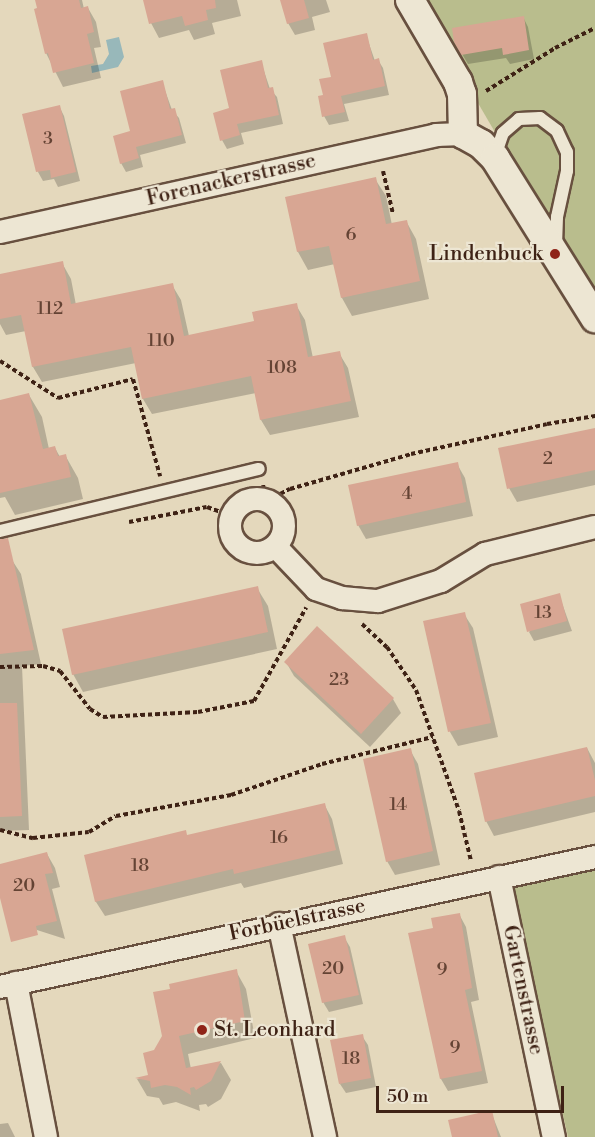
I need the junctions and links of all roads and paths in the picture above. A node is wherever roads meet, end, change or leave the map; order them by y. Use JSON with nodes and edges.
{"nodes":[{"id":1,"x":410,"y":0,"type":"edge"},
{"id":2,"x":595,"y":28,"type":"edge"},
{"id":3,"x":463,"y":120,"type":"junction"},
{"id":4,"x":495,"y":158,"type":"junction"},
{"id":5,"x":381,"y":165,"type":"dead end"},
{"id":6,"x":393,"y":214,"type":"dead end"},
{"id":7,"x":0,"y":231,"type":"edge"},
{"id":8,"x":555,"y":254,"type":"junction"},
{"id":9,"x":595,"y":318,"type":"edge"},
{"id":10,"x":0,"y":361,"type":"edge"},
{"id":11,"x":595,"y":416,"type":"edge"},
{"id":12,"x":260,"y":470,"type":"dead end"},
{"id":13,"x":164,"y":492,"type":"junction"},
{"id":14,"x":267,"y":501,"type":"junction"},
{"id":15,"x":232,"y":516,"type":"junction"},
{"id":16,"x":123,"y":523,"type":"dead end"},
{"id":17,"x":595,"y":527,"type":"edge"},
{"id":18,"x":0,"y":531,"type":"edge"},
{"id":19,"x":276,"y":547,"type":"junction"},
{"id":20,"x":316,"y":589,"type":"junction"},
{"id":21,"x":342,"y":598,"type":"junction"},
{"id":22,"x":0,"y":667,"type":"edge"},
{"id":23,"x":433,"y":737,"type":"junction"},
{"id":24,"x":0,"y":830,"type":"edge"},
{"id":25,"x":595,"y":857,"type":"edge"},
{"id":26,"x":499,"y":877,"type":"junction"},
{"id":27,"x":476,"y":882,"type":"junction"},
{"id":28,"x":279,"y":924,"type":"junction"},
{"id":29,"x":8,"y":985,"type":"edge"},
{"id":30,"x":46,"y":1137,"type":"edge"},
{"id":31,"x":325,"y":1137,"type":"edge"},
{"id":32,"x":554,"y":1137,"type":"edge"}],
"edges":[{"from":1,"to":3,"type":"street"},
{"from":2,"to":3,"type":"path"},
{"from":3,"to":4,"type":"street"},
{"from":3,"to":7,"type":"street","name":"Forenackerstrasse"},
{"from":4,"to":8,"type":"street"},
{"from":4,"to":8,"type":"lane"},
{"from":5,"to":6,"type":"path"},
{"from":8,"to":9,"type":"street"},
{"from":10,"to":13,"type":"path"},
{"from":11,"to":14,"type":"path"},
{"from":12,"to":13,"type":"lane"},
{"from":13,"to":18,"type":"lane"},
{"from":14,"to":15,"type":"street"},
{"from":14,"to":19,"type":"street"},
{"from":15,"to":16,"type":"path"},
{"from":15,"to":19,"type":"street"},
{"from":17,"to":21,"type":"street"},
{"from":19,"to":20,"type":"street"},
{"from":20,"to":21,"type":"street"},
{"from":20,"to":22,"type":"path"},
{"from":21,"to":23,"type":"path"},
{"from":23,"to":24,"type":"path"},
{"from":23,"to":27,"type":"path"},
{"from":25,"to":26,"type":"street","name":"Forbüelstrasse"},
{"from":26,"to":27,"type":"street","name":"Forbüelstrasse"},
{"from":26,"to":32,"type":"street","name":"Gartenstrasse"},
{"from":27,"to":28,"type":"street","name":"Forbüelstrasse"},
{"from":28,"to":29,"type":"street","name":"Forbüelstrasse"},
{"from":28,"to":31,"type":"street"},
{"from":29,"to":30,"type":"street"}]}
